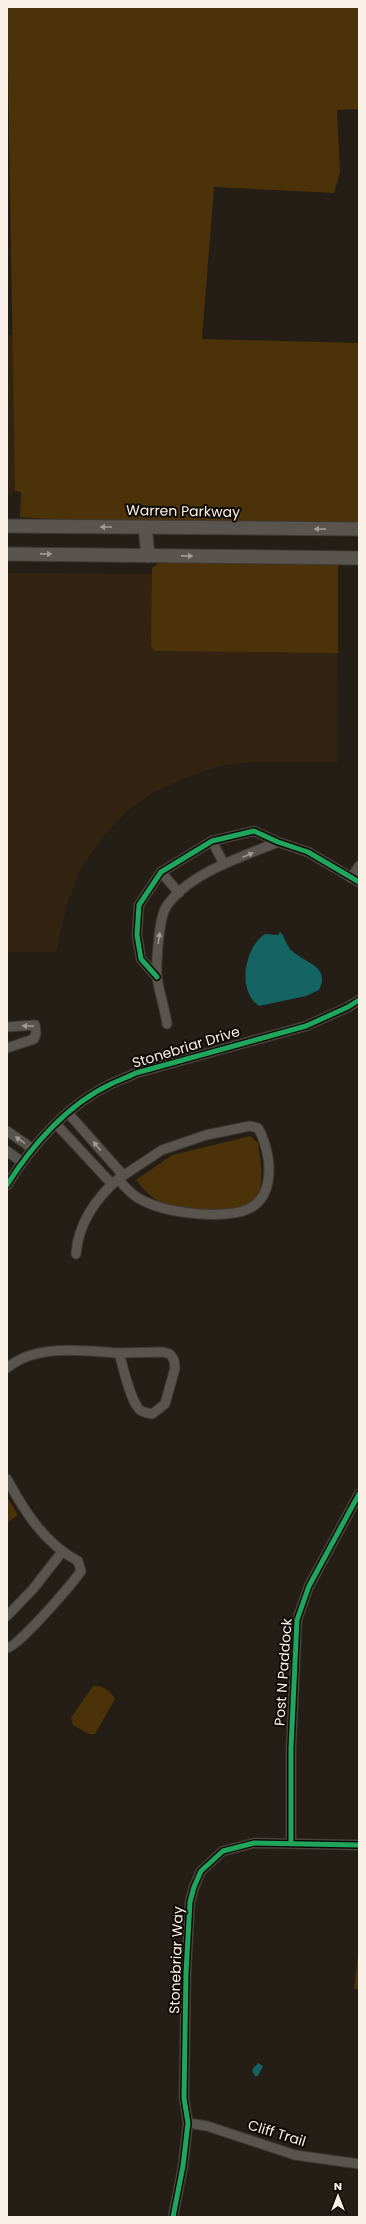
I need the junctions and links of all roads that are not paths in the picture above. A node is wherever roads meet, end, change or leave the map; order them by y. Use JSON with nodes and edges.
{"nodes":[{"id":1,"x":7,"y":526,"type":"edge"},
{"id":2,"x":145,"y":526,"type":"junction"},
{"id":3,"x":359,"y":529,"type":"edge"},
{"id":4,"x":7,"y":554,"type":"edge"},
{"id":5,"x":148,"y":556,"type":"junction"},
{"id":6,"x":359,"y":558,"type":"edge"},
{"id":7,"x":212,"y":841,"type":"junction"},
{"id":8,"x":278,"y":842,"type":"junction"},
{"id":9,"x":224,"y":864,"type":"junction"},
{"id":10,"x":359,"y":866,"type":"edge"},
{"id":11,"x":161,"y":872,"type":"junction"},
{"id":12,"x":355,"y":880,"type":"edge"},
{"id":13,"x":178,"y":893,"type":"junction"},
{"id":14,"x":157,"y":977,"type":"junction"},
{"id":15,"x":359,"y":1000,"type":"edge"},
{"id":16,"x":167,"y":1024,"type":"dead end"},
{"id":17,"x":7,"y":1027,"type":"edge"},
{"id":18,"x":7,"y":1048,"type":"edge"},
{"id":19,"x":68,"y":1113,"type":"junction"},
{"id":20,"x":56,"y":1124,"type":"junction"},
{"id":21,"x":7,"y":1131,"type":"edge"},
{"id":22,"x":33,"y":1149,"type":"junction"},
{"id":23,"x":7,"y":1151,"type":"edge"},
{"id":24,"x":22,"y":1162,"type":"junction"},
{"id":25,"x":118,"y":1179,"type":"junction"},
{"id":26,"x":7,"y":1185,"type":"edge"},
{"id":27,"x":76,"y":1254,"type":"dead end"},
{"id":28,"x":119,"y":1353,"type":"junction"},
{"id":29,"x":7,"y":1368,"type":"edge"},
{"id":30,"x":7,"y":1479,"type":"edge"},
{"id":31,"x":359,"y":1494,"type":"edge"},
{"id":32,"x":62,"y":1552,"type":"junction"},
{"id":33,"x":7,"y":1616,"type":"edge"},
{"id":34,"x":8,"y":1649,"type":"edge"},
{"id":35,"x":291,"y":1842,"type":"junction"},
{"id":36,"x":359,"y":1845,"type":"edge"},
{"id":37,"x":188,"y":2123,"type":"junction"},
{"id":38,"x":359,"y":2164,"type":"edge"},
{"id":39,"x":173,"y":2217,"type":"edge"}],
"edges":[{"from":2,"to":1,"type":"main road","name":"Warren Parkway","one_way":true},
{"from":3,"to":2,"type":"main road","name":"Warren Parkway","one_way":true},
{"from":2,"to":5,"type":"main road"},
{"from":4,"to":5,"type":"main road","one_way":true},
{"from":5,"to":6,"type":"main road","one_way":true},
{"from":7,"to":8,"type":"street"},
{"from":7,"to":9,"type":"street"},
{"from":7,"to":11,"type":"street"},
{"from":9,"to":8,"type":"street","one_way":true},
{"from":8,"to":12,"type":"street"},
{"from":9,"to":13,"type":"street"},
{"from":10,"to":12,"type":"street"},
{"from":11,"to":13,"type":"street"},
{"from":11,"to":14,"type":"street"},
{"from":14,"to":13,"type":"street","one_way":true},
{"from":14,"to":16,"type":"street"},
{"from":15,"to":19,"type":"street","name":"Stonebriar Drive"},
{"from":18,"to":17,"type":"street","one_way":true},
{"from":19,"to":20,"type":"street","name":"Stonebriar Drive"},
{"from":25,"to":19,"type":"street","one_way":true},
{"from":20,"to":22,"type":"street","name":"Stonebriar Drive"},
{"from":20,"to":25,"type":"street"},
{"from":22,"to":21,"type":"street","one_way":true},
{"from":22,"to":24,"type":"street","name":"Stonebriar Drive"},
{"from":23,"to":24,"type":"street"},
{"from":24,"to":26,"type":"street","name":"Stonebriar Drive"},
{"from":25,"to":25,"type":"street"},
{"from":25,"to":27,"type":"street"},
{"from":28,"to":28,"type":"street"},
{"from":28,"to":29,"type":"street"},
{"from":30,"to":32,"type":"street"},
{"from":31,"to":35,"type":"street","name":"Post N Paddock"},
{"from":32,"to":33,"type":"street"},
{"from":32,"to":34,"type":"street"},
{"from":35,"to":36,"type":"street","name":"Stonebriar Way"},
{"from":35,"to":37,"type":"street","name":"Stonebriar Way"},
{"from":37,"to":38,"type":"street","name":"Cliff Trail"},
{"from":37,"to":39,"type":"street","name":"Stonebriar Way"}]}
